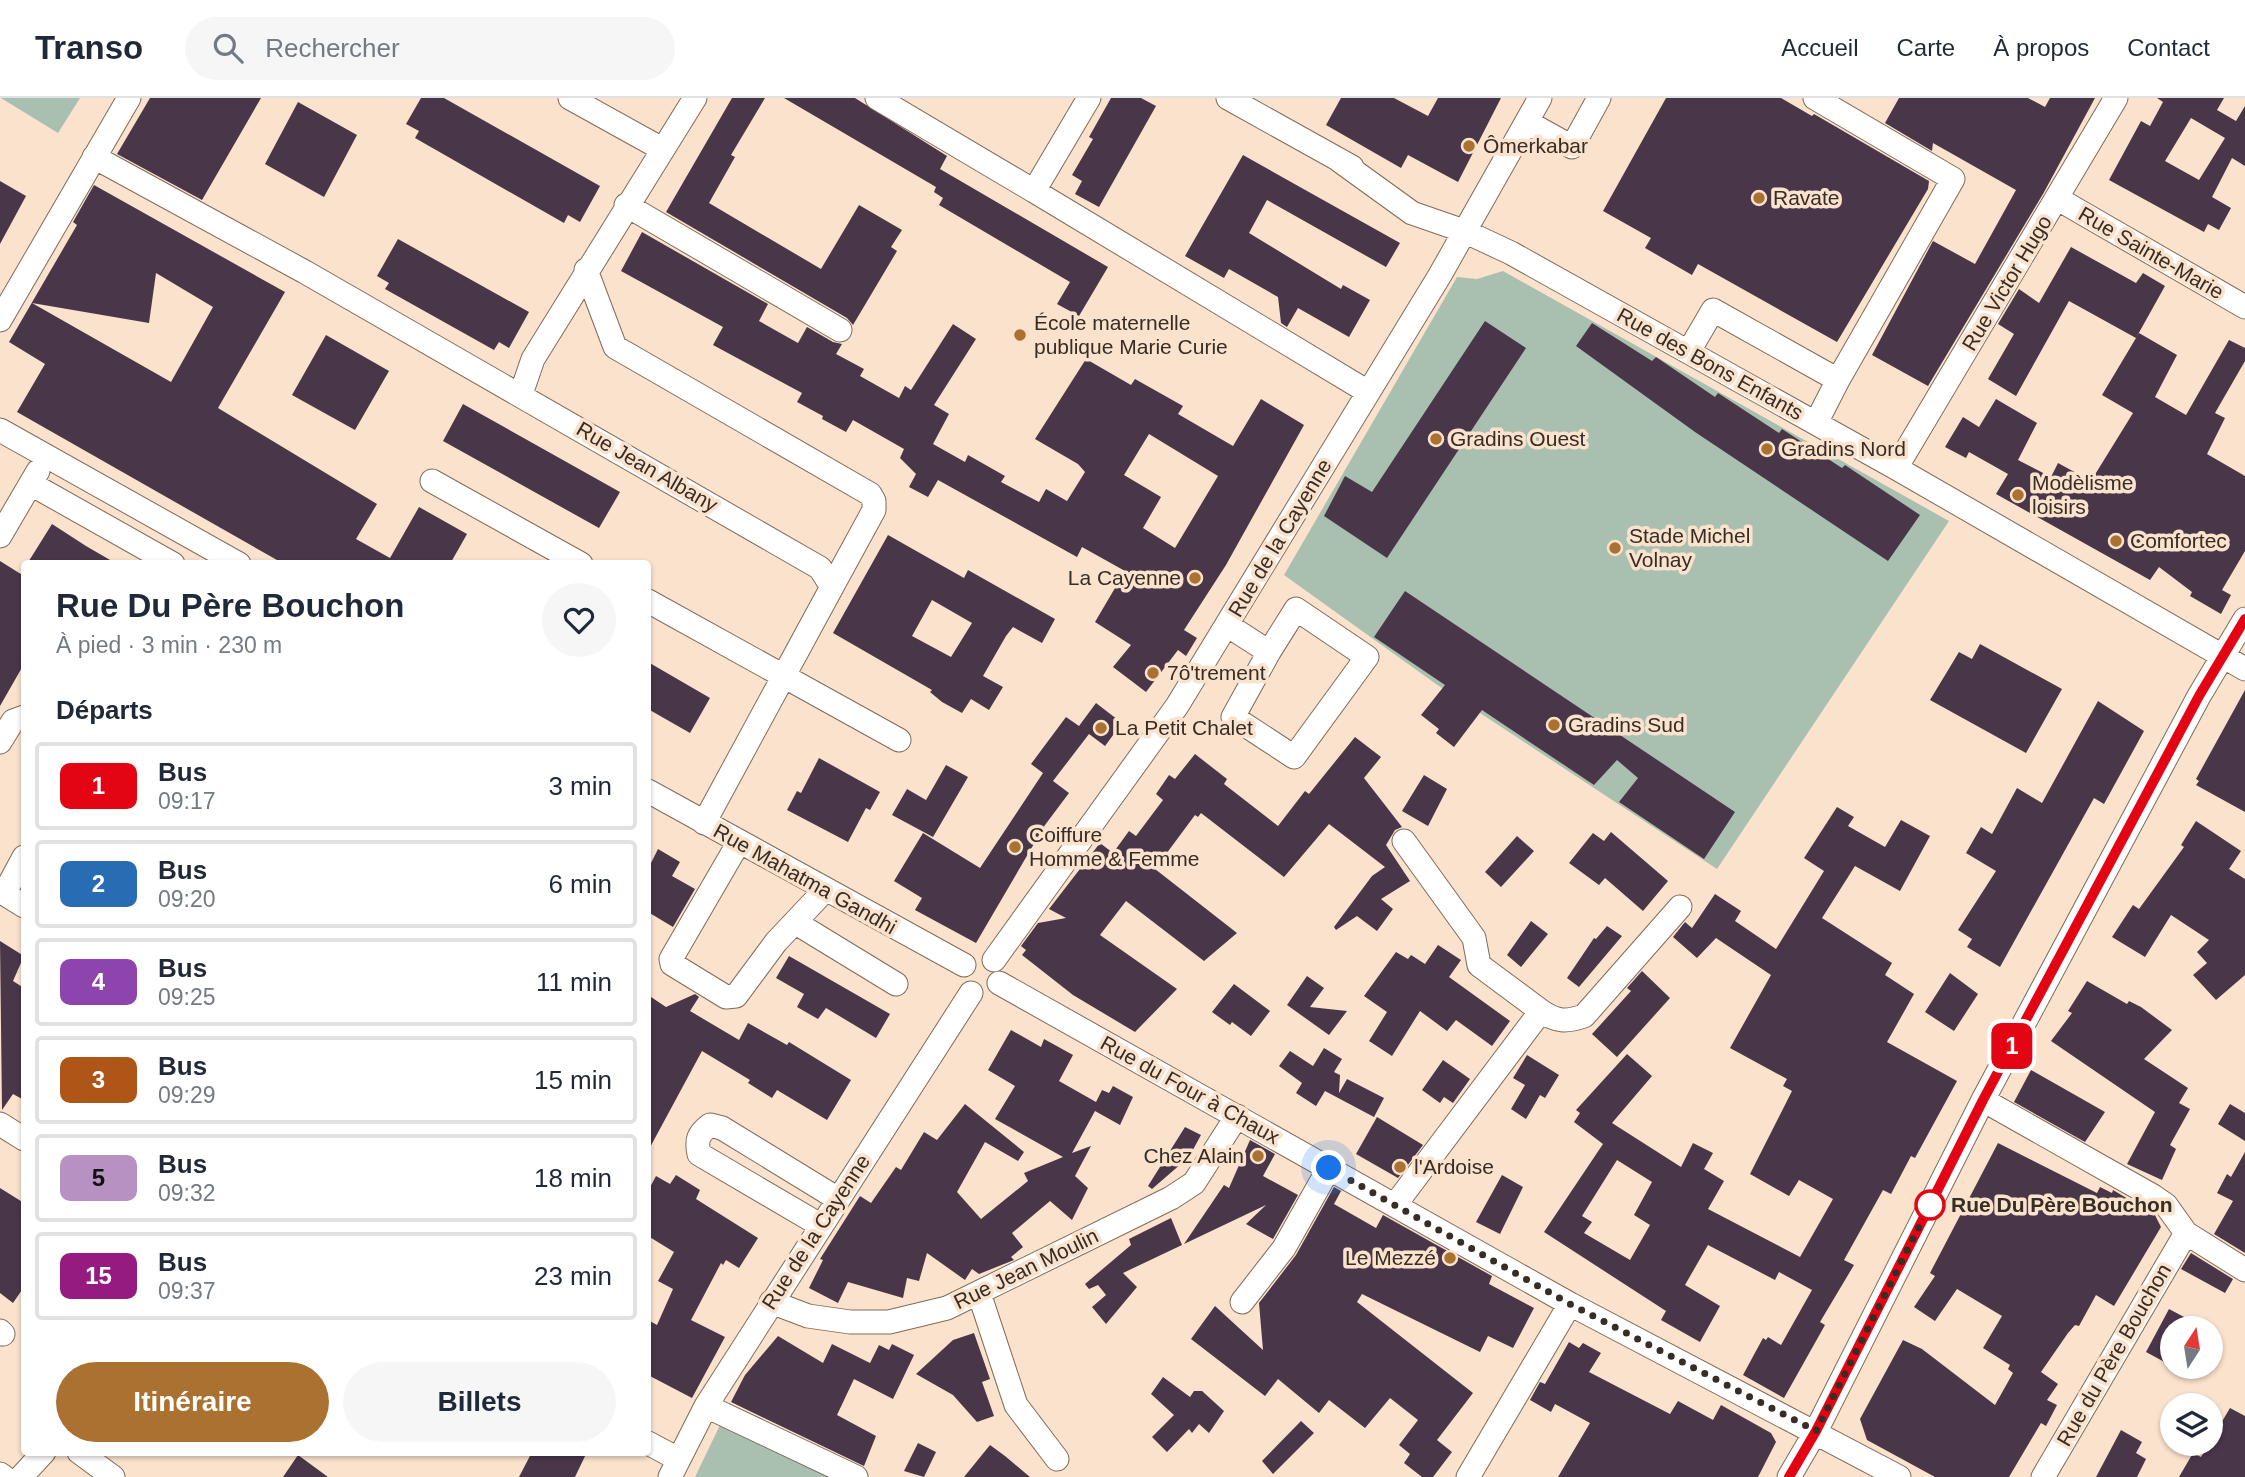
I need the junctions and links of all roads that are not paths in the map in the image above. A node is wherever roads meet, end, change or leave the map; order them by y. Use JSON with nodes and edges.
{"nodes":[{"id":1,"x":128,"y":98,"type":"edge"},
{"id":2,"x":570,"y":98,"type":"edge"},
{"id":3,"x":695,"y":98,"type":"edge"},
{"id":4,"x":877,"y":98,"type":"edge"},
{"id":5,"x":1089,"y":98,"type":"edge"},
{"id":6,"x":1228,"y":98,"type":"edge"},
{"id":7,"x":1540,"y":98,"type":"edge"},
{"id":8,"x":1599,"y":98,"type":"edge"},
{"id":9,"x":1815,"y":98,"type":"edge"},
{"id":10,"x":2116,"y":98,"type":"edge"},
{"id":11,"x":1527,"y":122,"type":"junction"},
{"id":12,"x":662,"y":149,"type":"junction"},
{"id":13,"x":94,"y":157,"type":"junction"},
{"id":14,"x":1034,"y":191,"type":"junction"},
{"id":15,"x":2058,"y":199,"type":"junction"},
{"id":16,"x":626,"y":205,"type":"junction"},
{"id":17,"x":1464,"y":231,"type":"junction"},
{"id":18,"x":586,"y":270,"type":"junction"},
{"id":19,"x":2245,"y":307,"type":"edge"},
{"id":20,"x":0,"y":320,"type":"edge"},
{"id":21,"x":840,"y":330,"type":"dead end"},
{"id":22,"x":1689,"y":351,"type":"junction"},
{"id":23,"x":1838,"y":380,"type":"junction"},
{"id":24,"x":1368,"y":392,"type":"junction"},
{"id":25,"x":521,"y":394,"type":"junction"},
{"id":26,"x":1816,"y":422,"type":"junction"},
{"id":27,"x":0,"y":430,"type":"edge"},
{"id":28,"x":46,"y":456,"type":"junction"},
{"id":29,"x":1896,"y":468,"type":"junction"},
{"id":30,"x":432,"y":481,"type":"dead end"},
{"id":31,"x":30,"y":484,"type":"junction"},
{"id":32,"x":0,"y":536,"type":"edge"},
{"id":33,"x":166,"y":560,"type":"edge"},
{"id":34,"x":232,"y":560,"type":"edge"},
{"id":35,"x":574,"y":560,"type":"edge"},
{"id":36,"x":832,"y":587,"type":"junction"},
{"id":37,"x":651,"y":603,"type":"edge"},
{"id":38,"x":2245,"y":619,"type":"edge"},
{"id":39,"x":1227,"y":625,"type":"junction"},
{"id":40,"x":1269,"y":652,"type":"junction"},
{"id":41,"x":2223,"y":655,"type":"junction"},
{"id":42,"x":2245,"y":669,"type":"edge"},
{"id":43,"x":784,"y":677,"type":"junction"},
{"id":44,"x":21,"y":718,"type":"edge"},
{"id":45,"x":900,"y":740,"type":"dead end"},
{"id":46,"x":0,"y":743,"type":"edge"},
{"id":47,"x":651,"y":793,"type":"edge"},
{"id":48,"x":704,"y":823,"type":"junction"},
{"id":49,"x":1404,"y":841,"type":"dead end"},
{"id":50,"x":739,"y":842,"type":"junction"},
{"id":51,"x":21,"y":862,"type":"edge"},
{"id":52,"x":825,"y":889,"type":"junction"},
{"id":53,"x":2,"y":892,"type":"edge"},
{"id":54,"x":21,"y":904,"type":"edge"},
{"id":55,"x":1680,"y":906,"type":"dead end"},
{"id":56,"x":796,"y":923,"type":"junction"},
{"id":57,"x":994,"y":960,"type":"junction"},
{"id":58,"x":964,"y":965,"type":"junction"},
{"id":59,"x":999,"y":983,"type":"junction"},
{"id":60,"x":896,"y":984,"type":"dead end"},
{"id":61,"x":971,"y":993,"type":"junction"},
{"id":62,"x":1541,"y":1011,"type":"junction"},
{"id":63,"x":1983,"y":1100,"type":"junction"},
{"id":64,"x":1237,"y":1116,"type":"junction"},
{"id":65,"x":0,"y":1124,"type":"edge"},
{"id":66,"x":21,"y":1137,"type":"edge"},
{"id":67,"x":1329,"y":1168,"type":"junction"},
{"id":68,"x":838,"y":1199,"type":"junction"},
{"id":69,"x":1395,"y":1205,"type":"junction"},
{"id":70,"x":820,"y":1225,"type":"junction"},
{"id":71,"x":2186,"y":1233,"type":"junction"},
{"id":72,"x":2245,"y":1270,"type":"edge"},
{"id":73,"x":979,"y":1293,"type":"junction"},
{"id":74,"x":771,"y":1302,"type":"junction"},
{"id":75,"x":1242,"y":1302,"type":"dead end"},
{"id":76,"x":1570,"y":1304,"type":"junction"},
{"id":77,"x":706,"y":1406,"type":"junction"},
{"id":78,"x":1816,"y":1431,"type":"junction"},
{"id":79,"x":651,"y":1446,"type":"edge"},
{"id":80,"x":40,"y":1456,"type":"edge"},
{"id":81,"x":84,"y":1456,"type":"edge"},
{"id":82,"x":1057,"y":1459,"type":"dead end"},
{"id":83,"x":674,"y":1468,"type":"edge"},
{"id":84,"x":21,"y":1477,"type":"edge"},
{"id":85,"x":113,"y":1477,"type":"edge"},
{"id":86,"x":856,"y":1477,"type":"edge"},
{"id":87,"x":1468,"y":1477,"type":"edge"},
{"id":88,"x":1789,"y":1477,"type":"edge"},
{"id":89,"x":1899,"y":1477,"type":"edge"},
{"id":90,"x":2043,"y":1477,"type":"edge"}],
"edges":[{"from":1,"to":13,"type":"street"},
{"from":2,"to":12,"type":"street"},
{"from":3,"to":12,"type":"street"},
{"from":4,"to":14,"type":"street"},
{"from":5,"to":14,"type":"street"},
{"from":6,"to":17,"type":"street","name":"Rue des Bons Enfants"},
{"from":7,"to":11,"type":"street","name":"Rue de la Cayenne"},
{"from":8,"to":11,"type":"street"},
{"from":9,"to":23,"type":"street"},
{"from":10,"to":15,"type":"street","name":"Rue Victor Hugo"},
{"from":11,"to":17,"type":"street","name":"Rue de la Cayenne"},
{"from":12,"to":16,"type":"street"},
{"from":13,"to":20,"type":"street"},
{"from":13,"to":25,"type":"street","name":"Rue Jean Albany"},
{"from":14,"to":24,"type":"street"},
{"from":15,"to":19,"type":"street","name":"Rue Sainte-Marie"},
{"from":15,"to":29,"type":"street","name":"Rue Victor Hugo"},
{"from":16,"to":18,"type":"street"},
{"from":16,"to":21,"type":"street"},
{"from":17,"to":22,"type":"street","name":"Rue des Bons Enfants"},
{"from":17,"to":24,"type":"street","name":"Rue de la Cayenne"},
{"from":18,"to":25,"type":"street"},
{"from":18,"to":36,"type":"street"},
{"from":22,"to":23,"type":"street"},
{"from":22,"to":26,"type":"street","name":"Rue des Bons Enfants"},
{"from":23,"to":26,"type":"street"},
{"from":24,"to":39,"type":"street","name":"Rue de la Cayenne"},
{"from":25,"to":36,"type":"street","name":"Rue Jean Albany"},
{"from":26,"to":29,"type":"street","name":"Rue des Bons Enfants"},
{"from":27,"to":28,"type":"street"},
{"from":28,"to":31,"type":"street"},
{"from":28,"to":34,"type":"street"},
{"from":29,"to":41,"type":"street","name":"Rue des Bons Enfants"},
{"from":30,"to":35,"type":"street"},
{"from":31,"to":32,"type":"street"},
{"from":31,"to":33,"type":"street"},
{"from":36,"to":43,"type":"street"},
{"from":37,"to":43,"type":"street"},
{"from":38,"to":41,"type":"street"},
{"from":39,"to":40,"type":"street"},
{"from":39,"to":57,"type":"street","name":"Rue de la Cayenne"},
{"from":40,"to":40,"type":"street"},
{"from":41,"to":42,"type":"street","name":"Rue des Bons Enfants"},
{"from":41,"to":63,"type":"street"},
{"from":43,"to":45,"type":"street"},
{"from":43,"to":48,"type":"street"},
{"from":44,"to":46,"type":"street"},
{"from":47,"to":48,"type":"street","name":"Rue Mahatma Gandhi"},
{"from":48,"to":50,"type":"street","name":"Rue Mahatma Gandhi"},
{"from":49,"to":62,"type":"street"},
{"from":50,"to":52,"type":"street","name":"Rue Mahatma Gandhi"},
{"from":50,"to":56,"type":"street"},
{"from":51,"to":53,"type":"street"},
{"from":52,"to":56,"type":"street"},
{"from":52,"to":58,"type":"street","name":"Rue Mahatma Gandhi"},
{"from":53,"to":54,"type":"street"},
{"from":55,"to":62,"type":"street"},
{"from":56,"to":60,"type":"street"},
{"from":57,"to":58,"type":"street"},
{"from":57,"to":59,"type":"street"},
{"from":58,"to":61,"type":"street"},
{"from":59,"to":61,"type":"street"},
{"from":59,"to":64,"type":"street","name":"Rue du Four à Chaux"},
{"from":61,"to":68,"type":"street","name":"Rue de la Cayenne"},
{"from":62,"to":69,"type":"street"},
{"from":63,"to":71,"type":"street"},
{"from":63,"to":78,"type":"street"},
{"from":64,"to":67,"type":"street","name":"Rue du Four à Chaux"},
{"from":64,"to":73,"type":"street","name":"Rue Jean Moulin"},
{"from":65,"to":66,"type":"street"},
{"from":67,"to":69,"type":"street","name":"Rue du Four à Chaux"},
{"from":67,"to":75,"type":"street"},
{"from":68,"to":70,"type":"street","name":"Rue de la Cayenne"},
{"from":68,"to":70,"type":"street"},
{"from":69,"to":76,"type":"street","name":"Rue du Four à Chaux"},
{"from":70,"to":74,"type":"street","name":"Rue de la Cayenne"},
{"from":71,"to":72,"type":"street"},
{"from":71,"to":90,"type":"street","name":"Rue du Père Bouchon"},
{"from":73,"to":74,"type":"street","name":"Rue Jean Moulin"},
{"from":73,"to":82,"type":"street"},
{"from":74,"to":77,"type":"street","name":"Rue de la Cayenne"},
{"from":76,"to":78,"type":"street","name":"Rue du Four à Chaux"},
{"from":76,"to":87,"type":"street"},
{"from":77,"to":83,"type":"street","name":"Rue de la Cayenne"},
{"from":77,"to":86,"type":"street"},
{"from":78,"to":88,"type":"street"},
{"from":78,"to":89,"type":"street","name":"Rue du Four à Chaux"},
{"from":79,"to":83,"type":"street"},
{"from":80,"to":84,"type":"street"},
{"from":81,"to":85,"type":"street"}]}
